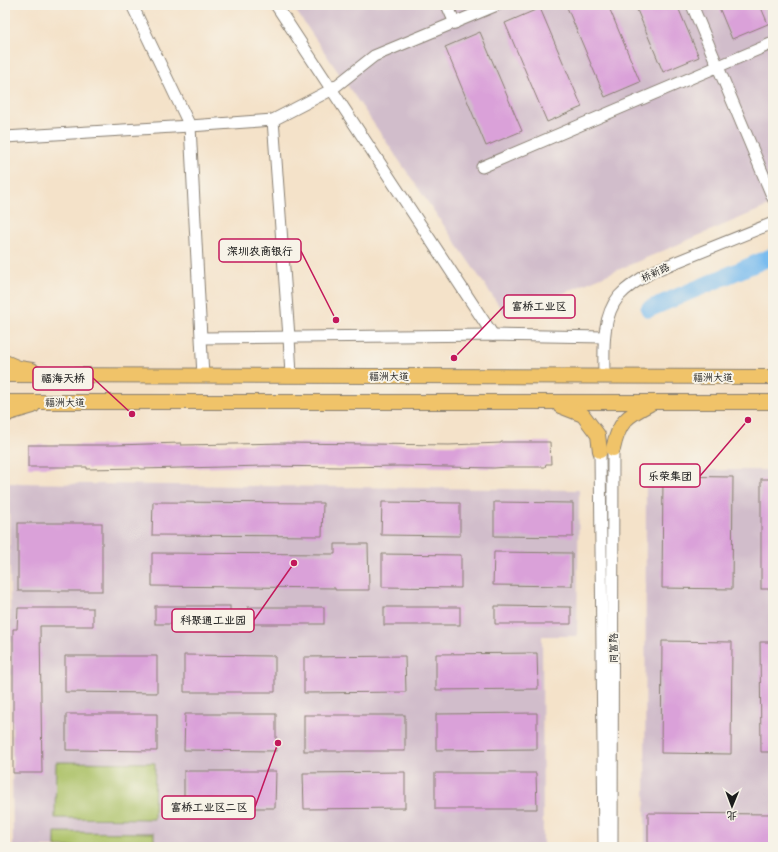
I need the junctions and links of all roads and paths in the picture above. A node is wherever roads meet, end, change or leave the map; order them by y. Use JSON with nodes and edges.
{"nodes":[{"id":1,"x":132,"y":5,"type":"edge"},
{"id":2,"x":276,"y":5,"type":"edge"},
{"id":3,"x":447,"y":5,"type":"edge"},
{"id":4,"x":497,"y":5,"type":"edge"},
{"id":5,"x":692,"y":5,"type":"edge"},
{"id":6,"x":455,"y":23,"type":"junction"},
{"id":7,"x":773,"y":43,"type":"edge"},
{"id":8,"x":717,"y":66,"type":"junction"},
{"id":9,"x":331,"y":90,"type":"junction"},
{"id":10,"x":273,"y":120,"type":"junction"},
{"id":11,"x":190,"y":126,"type":"junction"},
{"id":12,"x":5,"y":137,"type":"edge"},
{"id":13,"x":482,"y":167,"type":"dead end"},
{"id":14,"x":773,"y":198,"type":"edge"},
{"id":15,"x":773,"y":223,"type":"edge"},
{"id":16,"x":493,"y":335,"type":"junction"},
{"id":17,"x":289,"y":337,"type":"junction"},
{"id":18,"x":604,"y":337,"type":"junction"},
{"id":19,"x":202,"y":338,"type":"junction"},
{"id":20,"x":5,"y":362,"type":"edge"},
{"id":21,"x":5,"y":375,"type":"edge"},
{"id":22,"x":62,"y":376,"type":"junction"},
{"id":23,"x":203,"y":376,"type":"junction"},
{"id":24,"x":291,"y":376,"type":"junction"},
{"id":25,"x":604,"y":377,"type":"junction"},
{"id":26,"x":773,"y":377,"type":"edge"},
{"id":27,"x":5,"y":402,"type":"edge"},
{"id":28,"x":60,"y":402,"type":"junction"},
{"id":29,"x":552,"y":402,"type":"junction"},
{"id":30,"x":653,"y":402,"type":"junction"},
{"id":31,"x":773,"y":402,"type":"edge"},
{"id":32,"x":5,"y":416,"type":"edge"},
{"id":33,"x":606,"y":450,"type":"junction"},
{"id":34,"x":604,"y":847,"type":"edge"},
{"id":35,"x":612,"y":847,"type":"edge"}],
"edges":[{"from":1,"to":11,"type":"street"},
{"from":2,"to":9,"type":"street"},
{"from":3,"to":6,"type":"street"},
{"from":4,"to":6,"type":"street"},
{"from":5,"to":8,"type":"street"},
{"from":6,"to":9,"type":"street"},
{"from":7,"to":8,"type":"street"},
{"from":8,"to":13,"type":"street"},
{"from":8,"to":14,"type":"street"},
{"from":9,"to":10,"type":"street"},
{"from":9,"to":16,"type":"street"},
{"from":10,"to":11,"type":"street"},
{"from":10,"to":17,"type":"street"},
{"from":11,"to":12,"type":"street"},
{"from":11,"to":19,"type":"street"},
{"from":15,"to":18,"type":"street","name":"桥新路"},
{"from":16,"to":17,"type":"street"},
{"from":16,"to":18,"type":"street"},
{"from":17,"to":19,"type":"street"},
{"from":17,"to":24,"type":"street"},
{"from":18,"to":25,"type":"street","name":"桥新路"},
{"from":19,"to":23,"type":"street"},
{"from":20,"to":22,"type":"main road"},
{"from":21,"to":22,"type":"main road","name":"福洲大道"},
{"from":22,"to":23,"type":"main road","name":"福洲大道"},
{"from":23,"to":24,"type":"main road","name":"福洲大道"},
{"from":24,"to":25,"type":"main road","name":"福洲大道"},
{"from":25,"to":26,"type":"main road","name":"福洲大道"},
{"from":27,"to":28,"type":"main road","name":"福洲大道"},
{"from":28,"to":29,"type":"main road","name":"福洲大道"},
{"from":28,"to":32,"type":"main road"},
{"from":29,"to":30,"type":"main road","name":"福洲大道"},
{"from":29,"to":33,"type":"main road"},
{"from":30,"to":31,"type":"main road","name":"福洲大道"},
{"from":30,"to":33,"type":"main road"},
{"from":33,"to":34,"type":"street","name":"同富路"},
{"from":33,"to":35,"type":"street","name":"同富路"}]}
